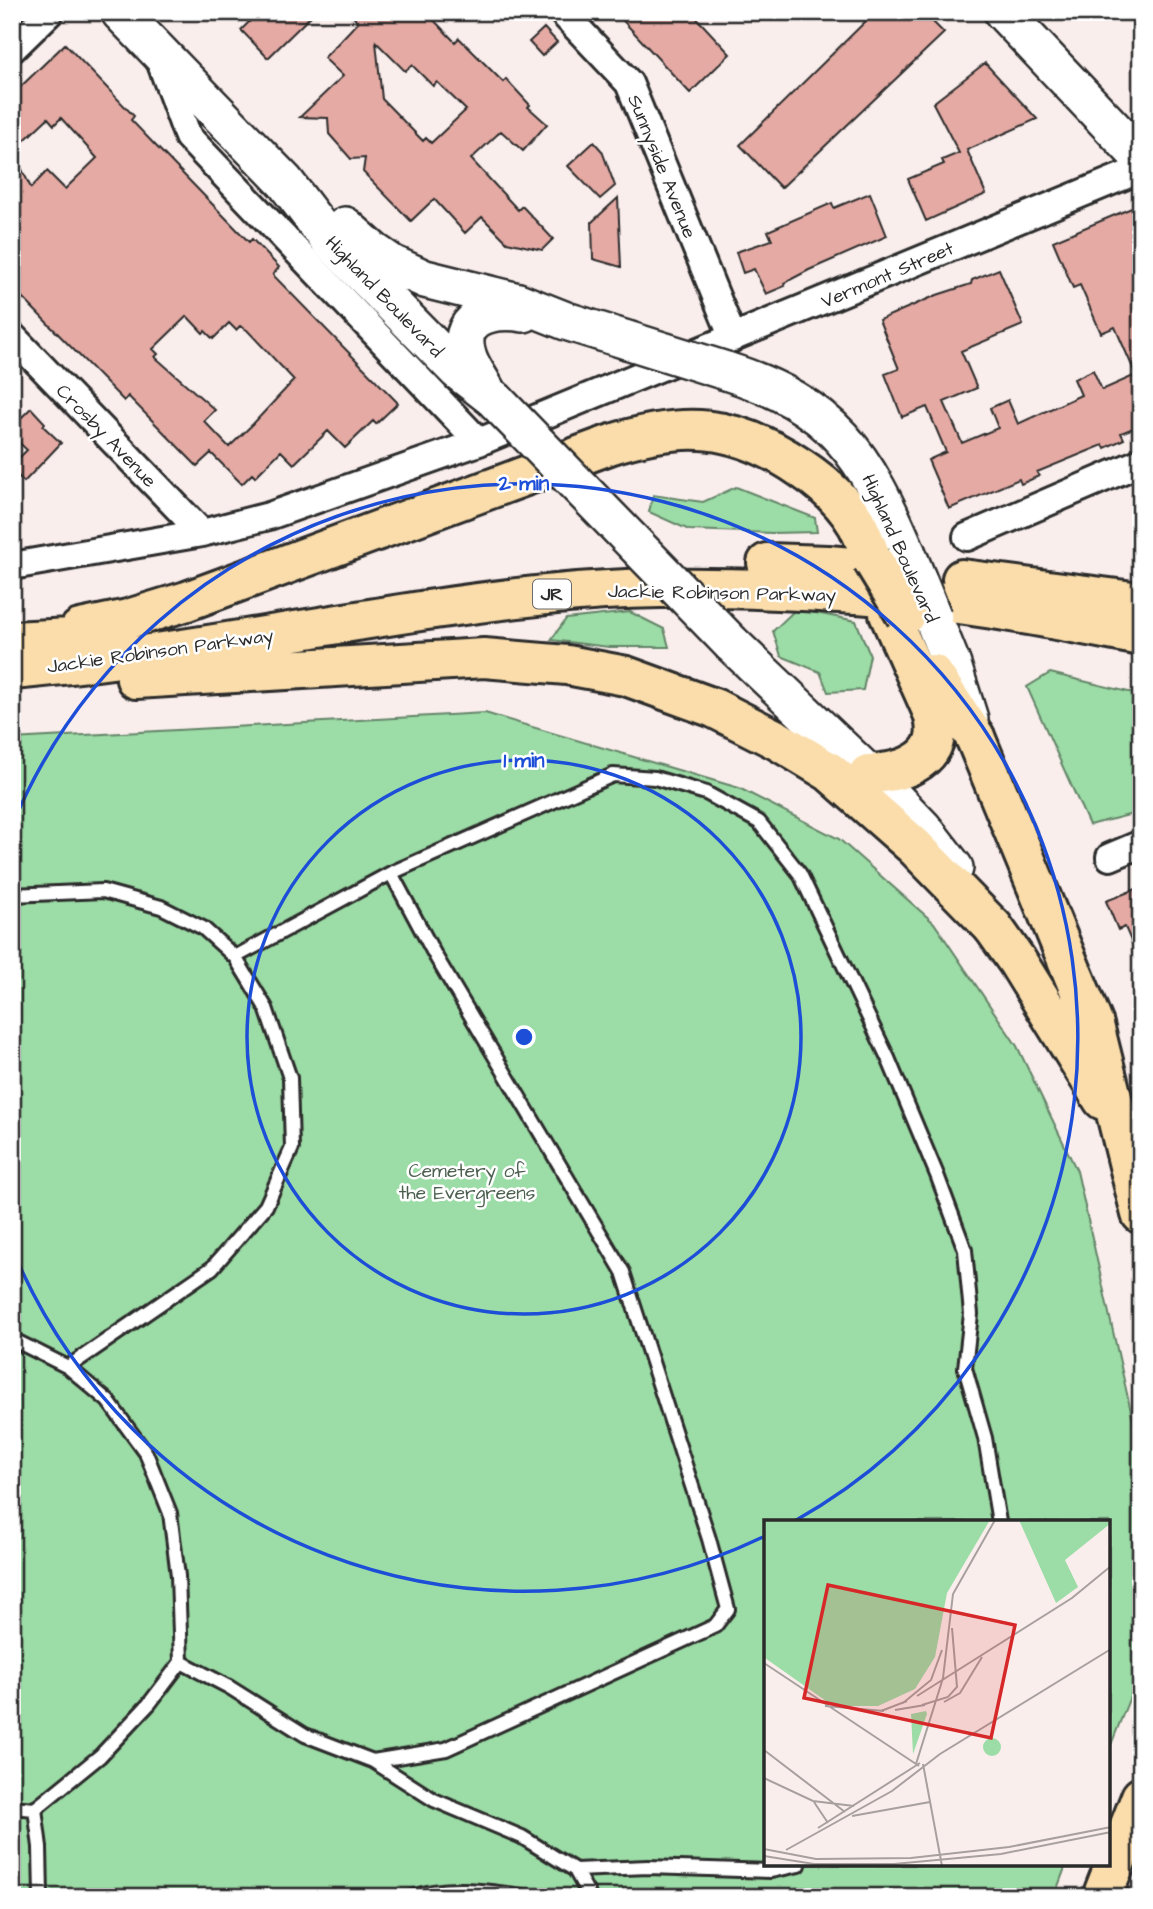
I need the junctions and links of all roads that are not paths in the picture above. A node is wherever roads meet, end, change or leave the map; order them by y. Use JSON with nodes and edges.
{"nodes":[{"id":1,"x":50,"y":12,"type":"edge"},
{"id":2,"x":120,"y":12,"type":"edge"},
{"id":3,"x":562,"y":12,"type":"edge"},
{"id":4,"x":1003,"y":12,"type":"edge"},
{"id":5,"x":12,"y":49,"type":"edge"},
{"id":6,"x":157,"y":52,"type":"junction"},
{"id":7,"x":1141,"y":158,"type":"edge"},
{"id":8,"x":1141,"y":169,"type":"edge"},
{"id":9,"x":285,"y":182,"type":"junction"},
{"id":10,"x":566,"y":321,"type":"junction"},
{"id":11,"x":12,"y":336,"type":"edge"},
{"id":12,"x":730,"y":355,"type":"junction"},
{"id":13,"x":491,"y":396,"type":"junction"},
{"id":14,"x":479,"y":442,"type":"junction"},
{"id":15,"x":1141,"y":462,"type":"edge"},
{"id":16,"x":872,"y":516,"type":"junction"},
{"id":17,"x":202,"y":533,"type":"junction"},
{"id":18,"x":967,"y":537,"type":"dead end"},
{"id":19,"x":12,"y":566,"type":"edge"},
{"id":20,"x":1141,"y":602,"type":"edge"},
{"id":21,"x":1141,"y":636,"type":"edge"},
{"id":22,"x":12,"y":640,"type":"edge"},
{"id":23,"x":12,"y":672,"type":"edge"},
{"id":24,"x":934,"y":672,"type":"junction"},
{"id":25,"x":868,"y":774,"type":"junction"},
{"id":26,"x":1141,"y":844,"type":"edge"},
{"id":27,"x":1110,"y":858,"type":"dead end"},
{"id":28,"x":391,"y":873,"type":"junction"},
{"id":29,"x":12,"y":895,"type":"edge"},
{"id":30,"x":993,"y":927,"type":"junction"},
{"id":31,"x":235,"y":957,"type":"junction"},
{"id":32,"x":1131,"y":1126,"type":"edge"},
{"id":33,"x":1140,"y":1202,"type":"edge"},
{"id":34,"x":12,"y":1339,"type":"edge"},
{"id":35,"x":68,"y":1367,"type":"junction"},
{"id":36,"x":999,"y":1520,"type":"edge"},
{"id":37,"x":181,"y":1662,"type":"junction"},
{"id":38,"x":373,"y":1761,"type":"junction"},
{"id":39,"x":1141,"y":1797,"type":"edge"},
{"id":40,"x":12,"y":1807,"type":"edge"},
{"id":41,"x":35,"y":1809,"type":"junction"},
{"id":42,"x":790,"y":1867,"type":"edge"},
{"id":43,"x":575,"y":1870,"type":"junction"},
{"id":44,"x":41,"y":1897,"type":"edge"},
{"id":45,"x":412,"y":1897,"type":"edge"},
{"id":46,"x":530,"y":1897,"type":"edge"},
{"id":47,"x":590,"y":1897,"type":"edge"},
{"id":48,"x":1102,"y":1897,"type":"edge"}],
"edges":[{"from":1,"to":5,"type":"street"},
{"from":2,"to":6,"type":"main road","name":"Highland Boulevard"},
{"from":3,"to":12,"type":"street","name":"Sunnyside Avenue"},
{"from":4,"to":7,"type":"main road"},
{"from":6,"to":9,"type":"main road","name":"Highland Boulevard"},
{"from":6,"to":14,"type":"street","name":"Highland Boulevard"},
{"from":8,"to":12,"type":"street","name":"Vermont Street"},
{"from":9,"to":10,"type":"main road","name":"Highland Boulevard"},
{"from":9,"to":13,"type":"main road","name":"Highland Boulevard"},
{"from":10,"to":12,"type":"main road","name":"Highland Boulevard","bridge":true},
{"from":10,"to":13,"type":"main road"},
{"from":11,"to":17,"type":"street","name":"Crosby Avenue"},
{"from":12,"to":14,"type":"street","name":"Vermont Street"},
{"from":12,"to":16,"type":"main road","name":"Highland Boulevard"},
{"from":13,"to":25,"type":"main road","name":"Highland Boulevard","bridge":true},
{"from":14,"to":17,"type":"street"},
{"from":15,"to":18,"type":"street"},
{"from":16,"to":22,"type":"main road"},
{"from":16,"to":24,"type":"main road","name":"Highland Boulevard","bridge":true},
{"from":16,"to":24,"type":"main road","bridge":true},
{"from":17,"to":19,"type":"street"},
{"from":20,"to":22,"type":"main road","name":"Jackie Robinson Parkway","number":"JR"},
{"from":21,"to":23,"type":"main road","name":"Jackie Robinson Parkway","number":"JR"},
{"from":23,"to":30,"type":"main road"},
{"from":24,"to":25,"type":"main road"},
{"from":24,"to":32,"type":"main road","name":"Highland Boulevard"},
{"from":25,"to":30,"type":"main road","name":"Highland Boulevard"},
{"from":26,"to":27,"type":"street"},
{"from":28,"to":31,"type":"lane"},
{"from":28,"to":36,"type":"lane"},
{"from":28,"to":38,"type":"lane"},
{"from":29,"to":31,"type":"lane"},
{"from":30,"to":32,"type":"main road","name":"Highland Boulevard"},
{"from":31,"to":35,"type":"lane"},
{"from":32,"to":33,"type":"main road","name":"Highland Boulevard"},
{"from":34,"to":35,"type":"lane"},
{"from":35,"to":37,"type":"lane"},
{"from":37,"to":38,"type":"lane"},
{"from":37,"to":41,"type":"lane"},
{"from":38,"to":43,"type":"lane"},
{"from":39,"to":48,"type":"main road"},
{"from":40,"to":41,"type":"lane"},
{"from":41,"to":44,"type":"lane"},
{"from":42,"to":43,"type":"lane"},
{"from":43,"to":47,"type":"lane"},
{"from":45,"to":46,"type":"lane"}]}
